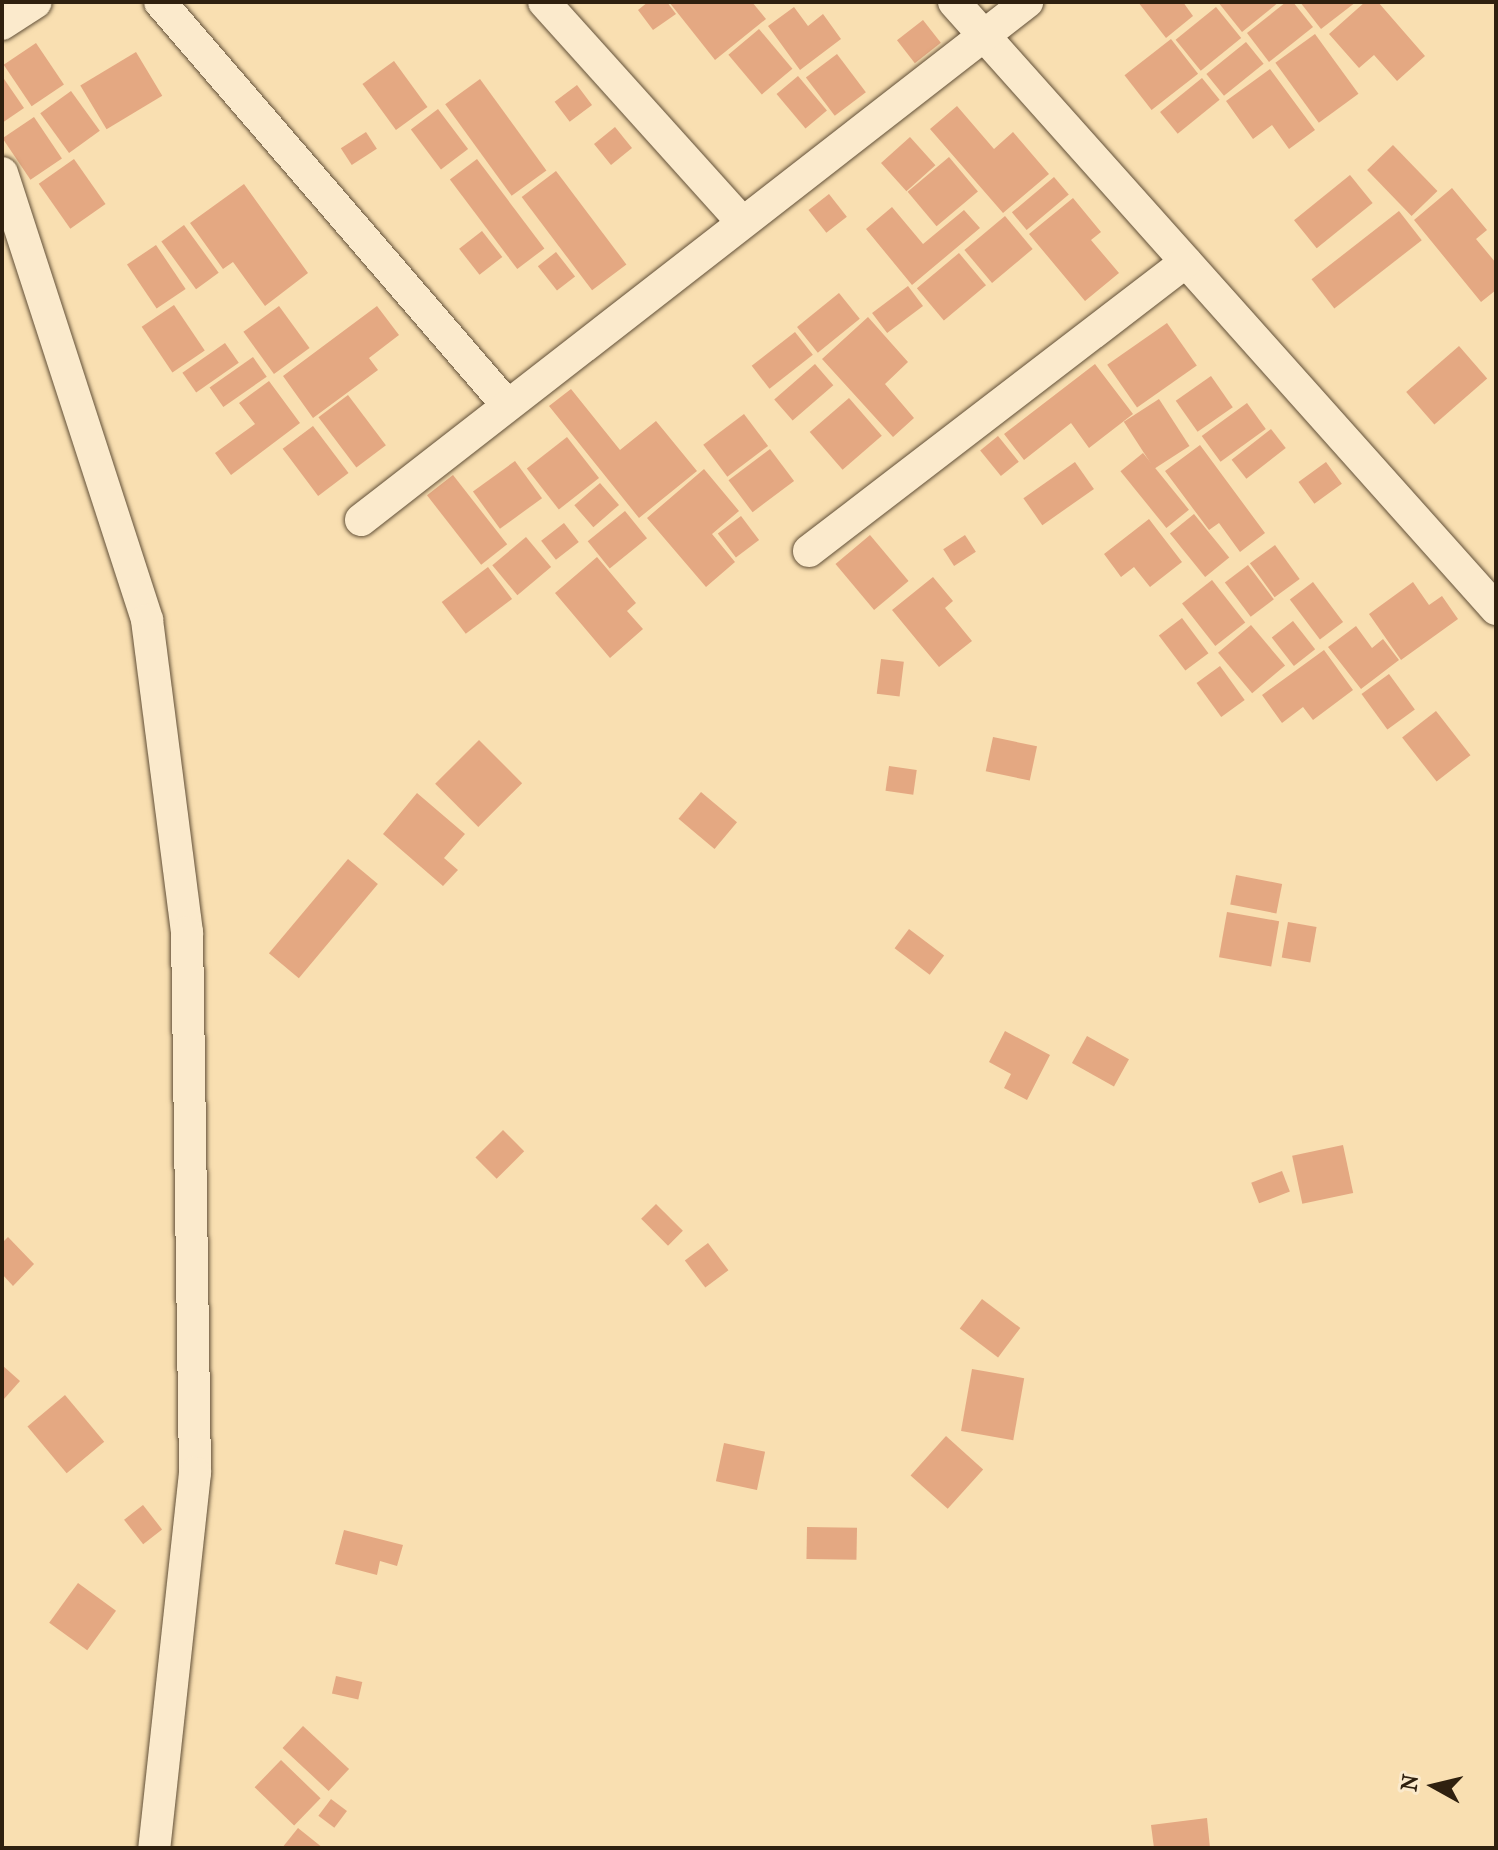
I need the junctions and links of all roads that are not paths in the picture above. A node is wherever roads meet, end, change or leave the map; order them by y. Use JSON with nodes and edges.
{"nodes":[{"id":1,"x":36,"y":2,"type":"edge"},
{"id":2,"x":160,"y":2,"type":"edge"},
{"id":3,"x":544,"y":2,"type":"edge"},
{"id":4,"x":954,"y":2,"type":"edge"},
{"id":5,"x":1027,"y":2,"type":"edge"},
{"id":6,"x":2,"y":24,"type":"edge"},
{"id":7,"x":982,"y":34,"type":"junction"},
{"id":8,"x":2,"y":173,"type":"edge"},
{"id":9,"x":742,"y":222,"type":"junction"},
{"id":10,"x":1186,"y":262,"type":"junction"},
{"id":11,"x":507,"y":405,"type":"junction"},
{"id":12,"x":361,"y":520,"type":"dead end"},
{"id":13,"x":809,"y":551,"type":"dead end"},
{"id":14,"x":1496,"y":609,"type":"edge"},
{"id":15,"x":154,"y":1848,"type":"edge"}],
"edges":[{"from":1,"to":6,"type":"street"},
{"from":2,"to":11,"type":"street"},
{"from":3,"to":9,"type":"street"},
{"from":4,"to":7,"type":"street"},
{"from":5,"to":7,"type":"street"},
{"from":7,"to":9,"type":"street"},
{"from":7,"to":10,"type":"street"},
{"from":8,"to":15,"type":"street"},
{"from":9,"to":11,"type":"street"},
{"from":10,"to":13,"type":"street"},
{"from":10,"to":14,"type":"street"},
{"from":11,"to":12,"type":"street"}]}
